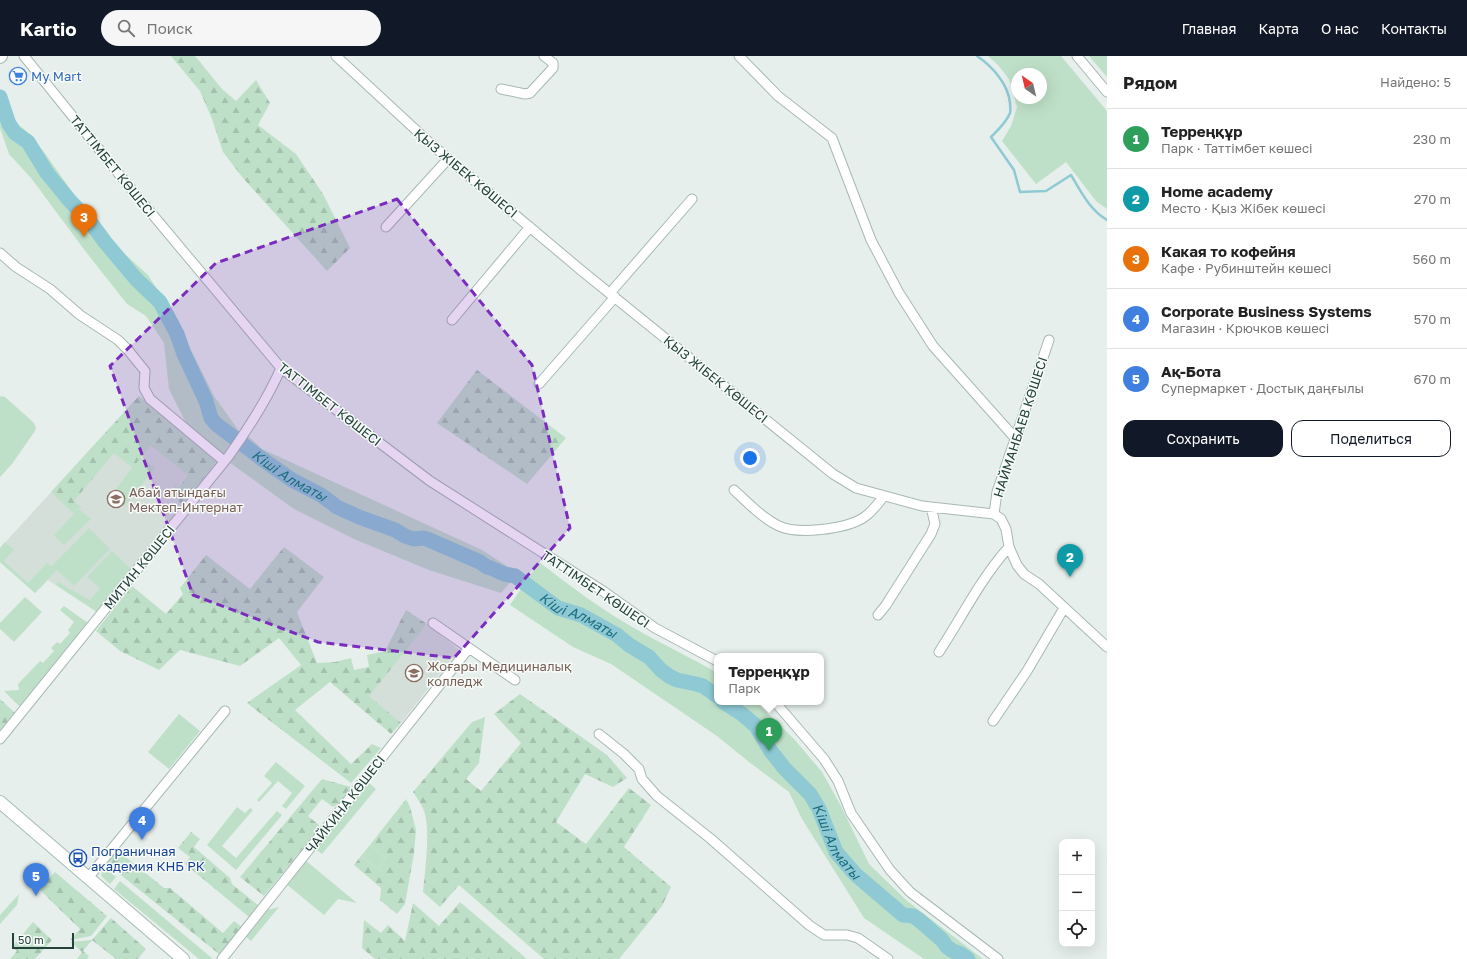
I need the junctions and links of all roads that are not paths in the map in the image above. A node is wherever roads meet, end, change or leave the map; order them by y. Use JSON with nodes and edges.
{"nodes":[{"id":1,"x":24,"y":56,"type":"edge"},
{"id":2,"x":336,"y":56,"type":"edge"},
{"id":3,"x":544,"y":56,"type":"edge"},
{"id":4,"x":739,"y":56,"type":"edge"},
{"id":5,"x":1077,"y":56,"type":"edge"},
{"id":6,"x":500,"y":89,"type":"dead end"},
{"id":7,"x":1107,"y":92,"type":"edge"},
{"id":8,"x":448,"y":158,"type":"junction"},
{"id":9,"x":692,"y":199,"type":"dead end"},
{"id":10,"x":386,"y":227,"type":"dead end"},
{"id":11,"x":530,"y":227,"type":"junction"},
{"id":12,"x":0,"y":253,"type":"edge"},
{"id":13,"x":613,"y":295,"type":"junction"},
{"id":14,"x":452,"y":320,"type":"dead end"},
{"id":15,"x":1049,"y":340,"type":"dead end"},
{"id":16,"x":281,"y":368,"type":"junction"},
{"id":17,"x":539,"y":384,"type":"dead end"},
{"id":18,"x":1015,"y":438,"type":"junction"},
{"id":19,"x":224,"y":461,"type":"junction"},
{"id":20,"x":734,"y":490,"type":"dead end"},
{"id":21,"x":884,"y":496,"type":"junction"},
{"id":22,"x":931,"y":507,"type":"junction"},
{"id":23,"x":994,"y":514,"type":"junction"},
{"id":24,"x":1009,"y":547,"type":"junction"},
{"id":25,"x":1064,"y":608,"type":"junction"},
{"id":26,"x":878,"y":615,"type":"dead end"},
{"id":27,"x":433,"y":623,"type":"dead end"},
{"id":28,"x":1107,"y":647,"type":"edge"},
{"id":29,"x":469,"y":648,"type":"junction"},
{"id":30,"x":939,"y":652,"type":"dead end"},
{"id":31,"x":714,"y":659,"type":"edge"},
{"id":32,"x":515,"y":680,"type":"dead end"},
{"id":33,"x":778,"y":705,"type":"edge"},
{"id":34,"x":225,"y":711,"type":"dead end"},
{"id":35,"x":993,"y":720,"type":"dead end"},
{"id":36,"x":599,"y":734,"type":"dead end"},
{"id":37,"x":0,"y":739,"type":"edge"},
{"id":38,"x":0,"y":802,"type":"edge"},
{"id":39,"x":88,"y":878,"type":"junction"},
{"id":40,"x":183,"y":959,"type":"edge"},
{"id":41,"x":222,"y":959,"type":"edge"},
{"id":42,"x":888,"y":959,"type":"edge"},
{"id":43,"x":998,"y":959,"type":"edge"}],
"edges":[{"from":1,"to":16,"type":"street","name":"ТАТТІМБЕТ КӨШЕСІ"},
{"from":2,"to":8,"type":"street","name":"ҚЫЗ ЖІБЕК КӨШЕСІ"},
{"from":3,"to":6,"type":"street"},
{"from":4,"to":18,"type":"street"},
{"from":5,"to":7,"type":"street"},
{"from":8,"to":10,"type":"street"},
{"from":8,"to":11,"type":"street","name":"ҚЫЗ ЖІБЕК КӨШЕСІ"},
{"from":9,"to":13,"type":"street"},
{"from":11,"to":13,"type":"street","name":"ҚЫЗ ЖІБЕК КӨШЕСІ"},
{"from":11,"to":14,"type":"street"},
{"from":12,"to":19,"type":"street"},
{"from":13,"to":17,"type":"street"},
{"from":13,"to":21,"type":"street","name":"ҚЫЗ ЖІБЕК КӨШЕСІ"},
{"from":15,"to":18,"type":"street","name":"НАЙМАНБАЕВ КӨШЕСІ"},
{"from":16,"to":19,"type":"street","name":"МИТИН КӨШЕСІ"},
{"from":16,"to":31,"type":"street","name":"ТАТТІМБЕТ КӨШЕСІ"},
{"from":18,"to":23,"type":"street","name":"НАЙМАНБАЕВ КӨШЕСІ"},
{"from":19,"to":37,"type":"street","name":"МИТИН КӨШЕСІ"},
{"from":20,"to":21,"type":"street"},
{"from":21,"to":22,"type":"street","name":"ҚЫЗ ЖІБЕК КӨШЕСІ"},
{"from":22,"to":23,"type":"street","name":"ҚЫЗ ЖІБЕК КӨШЕСІ"},
{"from":22,"to":26,"type":"street"},
{"from":23,"to":24,"type":"street"},
{"from":24,"to":25,"type":"street"},
{"from":24,"to":30,"type":"street"},
{"from":25,"to":28,"type":"street"},
{"from":25,"to":35,"type":"street"},
{"from":27,"to":29,"type":"street"},
{"from":29,"to":32,"type":"street"},
{"from":29,"to":41,"type":"street","name":"ЧАЙКИНА КӨШЕСІ"},
{"from":33,"to":43,"type":"street"},
{"from":34,"to":39,"type":"street"},
{"from":36,"to":42,"type":"street"},
{"from":38,"to":39,"type":"main road"},
{"from":39,"to":40,"type":"main road"}]}
